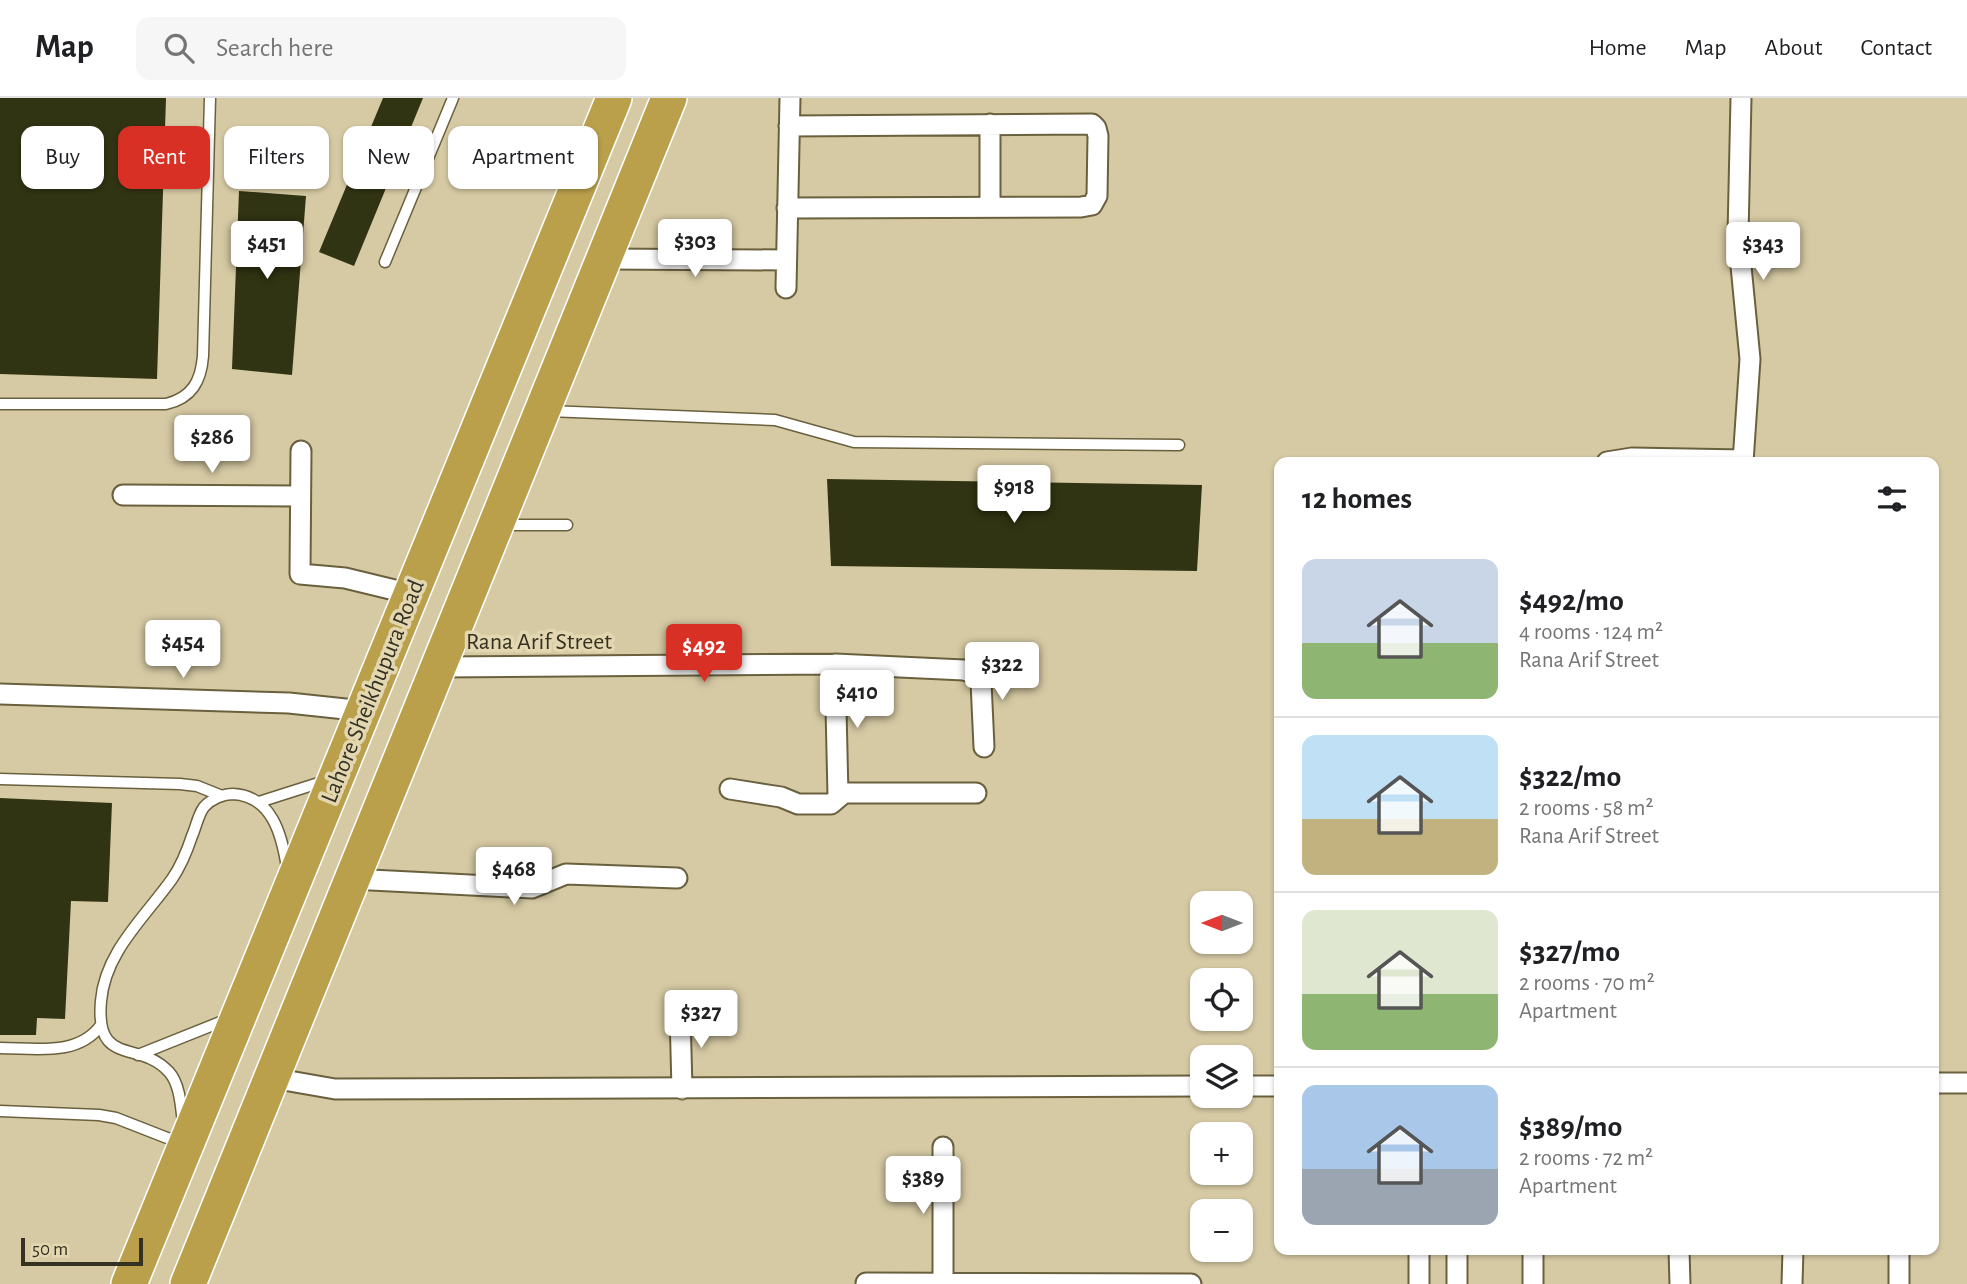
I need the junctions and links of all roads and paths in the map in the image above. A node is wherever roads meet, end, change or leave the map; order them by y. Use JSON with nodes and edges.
{"nodes":[{"id":1,"x":210,"y":98,"type":"edge"},
{"id":2,"x":453,"y":98,"type":"edge"},
{"id":3,"x":614,"y":98,"type":"edge"},
{"id":4,"x":669,"y":98,"type":"edge"},
{"id":5,"x":790,"y":98,"type":"edge"},
{"id":6,"x":1741,"y":98,"type":"edge"},
{"id":7,"x":990,"y":124,"type":"junction"},
{"id":8,"x":789,"y":126,"type":"junction"},
{"id":9,"x":990,"y":207,"type":"junction"},
{"id":10,"x":788,"y":208,"type":"junction"},
{"id":11,"x":604,"y":259,"type":"junction"},
{"id":12,"x":786,"y":260,"type":"junction"},
{"id":13,"x":385,"y":262,"type":"dead end"},
{"id":14,"x":786,"y":288,"type":"dead end"},
{"id":15,"x":0,"y":404,"type":"edge"},
{"id":16,"x":540,"y":411,"type":"junction"},
{"id":17,"x":1179,"y":445,"type":"dead end"},
{"id":18,"x":301,"y":451,"type":"dead end"},
{"id":19,"x":1743,"y":457,"type":"edge"},
{"id":20,"x":465,"y":468,"type":"junction"},
{"id":21,"x":512,"y":486,"type":"junction"},
{"id":22,"x":123,"y":495,"type":"dead end"},
{"id":23,"x":300,"y":496,"type":"junction"},
{"id":24,"x":496,"y":525,"type":"junction"},
{"id":25,"x":567,"y":525,"type":"dead end"},
{"id":26,"x":411,"y":594,"type":"junction"},
{"id":27,"x":835,"y":664,"type":"junction"},
{"id":28,"x":439,"y":667,"type":"junction"},
{"id":29,"x":0,"y":694,"type":"edge"},
{"id":30,"x":364,"y":711,"type":"junction"},
{"id":31,"x":984,"y":747,"type":"dead end"},
{"id":32,"x":338,"y":773,"type":"junction"},
{"id":33,"x":0,"y":779,"type":"edge"},
{"id":34,"x":730,"y":789,"type":"dead end"},
{"id":35,"x":976,"y":793,"type":"dead end"},
{"id":36,"x":222,"y":796,"type":"junction"},
{"id":37,"x":838,"y":796,"type":"junction"},
{"id":38,"x":259,"y":802,"type":"junction"},
{"id":39,"x":351,"y":878,"type":"junction"},
{"id":40,"x":677,"y":878,"type":"dead end"},
{"id":41,"x":289,"y":894,"type":"junction"},
{"id":42,"x":680,"y":1013,"type":"dead end"},
{"id":43,"x":240,"y":1014,"type":"junction"},
{"id":44,"x":101,"y":1025,"type":"junction"},
{"id":45,"x":0,"y":1048,"type":"edge"},
{"id":46,"x":138,"y":1055,"type":"junction"},
{"id":47,"x":272,"y":1078,"type":"junction"},
{"id":48,"x":1939,"y":1083,"type":"edge"},
{"id":49,"x":1967,"y":1083,"type":"edge"},
{"id":50,"x":1190,"y":1086,"type":"edge"},
{"id":51,"x":1253,"y":1086,"type":"edge"},
{"id":52,"x":1274,"y":1086,"type":"edge"},
{"id":53,"x":682,"y":1088,"type":"junction"},
{"id":54,"x":0,"y":1111,"type":"edge"},
{"id":55,"x":186,"y":1145,"type":"junction"},
{"id":56,"x":943,"y":1147,"type":"dead end"},
{"id":57,"x":1419,"y":1255,"type":"edge"},
{"id":58,"x":1457,"y":1255,"type":"edge"},
{"id":59,"x":1534,"y":1255,"type":"edge"},
{"id":60,"x":1679,"y":1255,"type":"edge"},
{"id":61,"x":1793,"y":1255,"type":"edge"},
{"id":62,"x":1899,"y":1255,"type":"edge"},
{"id":63,"x":866,"y":1283,"type":"edge"},
{"id":64,"x":943,"y":1283,"type":"edge"},
{"id":65,"x":130,"y":1284,"type":"edge"},
{"id":66,"x":188,"y":1284,"type":"edge"},
{"id":67,"x":1191,"y":1284,"type":"edge"},
{"id":68,"x":1419,"y":1284,"type":"edge"},
{"id":69,"x":1457,"y":1284,"type":"edge"},
{"id":70,"x":1533,"y":1284,"type":"edge"},
{"id":71,"x":1680,"y":1284,"type":"edge"},
{"id":72,"x":1793,"y":1284,"type":"edge"},
{"id":73,"x":1899,"y":1284,"type":"edge"}],
"edges":[{"from":1,"to":15,"type":"lane"},
{"from":2,"to":13,"type":"lane"},
{"from":3,"to":20,"type":"highway","name":"Lahore Sheikhupura Road"},
{"from":4,"to":11,"type":"highway"},
{"from":5,"to":8,"type":"street"},
{"from":6,"to":19,"type":"street"},
{"from":7,"to":8,"type":"street"},
{"from":7,"to":9,"type":"street"},
{"from":7,"to":9,"type":"street"},
{"from":8,"to":10,"type":"street"},
{"from":9,"to":10,"type":"street"},
{"from":10,"to":12,"type":"street"},
{"from":11,"to":12,"type":"street"},
{"from":11,"to":16,"type":"highway"},
{"from":12,"to":14,"type":"street"},
{"from":16,"to":17,"type":"lane"},
{"from":16,"to":21,"type":"highway"},
{"from":18,"to":23,"type":"street"},
{"from":20,"to":21,"type":"highway"},
{"from":20,"to":26,"type":"highway","name":"Lahore Sheikhupura Road"},
{"from":21,"to":24,"type":"highway"},
{"from":22,"to":23,"type":"street"},
{"from":23,"to":26,"type":"street"},
{"from":24,"to":25,"type":"lane"},
{"from":24,"to":28,"type":"highway"},
{"from":26,"to":30,"type":"highway","name":"Lahore Sheikhupura Road"},
{"from":27,"to":28,"type":"street","name":"Rana Arif Street"},
{"from":27,"to":31,"type":"street","name":"Rana Arif Street"},
{"from":27,"to":37,"type":"street"},
{"from":28,"to":39,"type":"highway"},
{"from":29,"to":30,"type":"street"},
{"from":30,"to":32,"type":"highway","name":"Lahore Sheikhupura Road"},
{"from":32,"to":38,"type":"lane"},
{"from":32,"to":41,"type":"highway","name":"Lahore Sheikhupura Road"},
{"from":33,"to":36,"type":"lane"},
{"from":34,"to":37,"type":"street"},
{"from":35,"to":37,"type":"street"},
{"from":36,"to":38,"type":"lane"},
{"from":36,"to":44,"type":"lane"},
{"from":38,"to":41,"type":"lane"},
{"from":39,"to":40,"type":"street"},
{"from":39,"to":47,"type":"highway"},
{"from":41,"to":43,"type":"highway","name":"Lahore Sheikhupura Road"},
{"from":42,"to":53,"type":"street"},
{"from":43,"to":46,"type":"lane"},
{"from":43,"to":55,"type":"highway","name":"Lahore Sheikhupura Road"},
{"from":44,"to":45,"type":"lane"},
{"from":44,"to":46,"type":"lane"},
{"from":46,"to":55,"type":"lane"},
{"from":47,"to":53,"type":"street"},
{"from":47,"to":66,"type":"highway"},
{"from":48,"to":49,"type":"street"},
{"from":50,"to":53,"type":"street"},
{"from":51,"to":52,"type":"street"},
{"from":54,"to":55,"type":"lane"},
{"from":55,"to":65,"type":"highway","name":"Lahore Sheikhupura Road"},
{"from":56,"to":64,"type":"street"},
{"from":57,"to":68,"type":"street"},
{"from":58,"to":69,"type":"street"},
{"from":59,"to":70,"type":"street"},
{"from":60,"to":71,"type":"street"},
{"from":61,"to":72,"type":"street"},
{"from":62,"to":73,"type":"street"},
{"from":63,"to":64,"type":"street"},
{"from":64,"to":67,"type":"street"}]}
